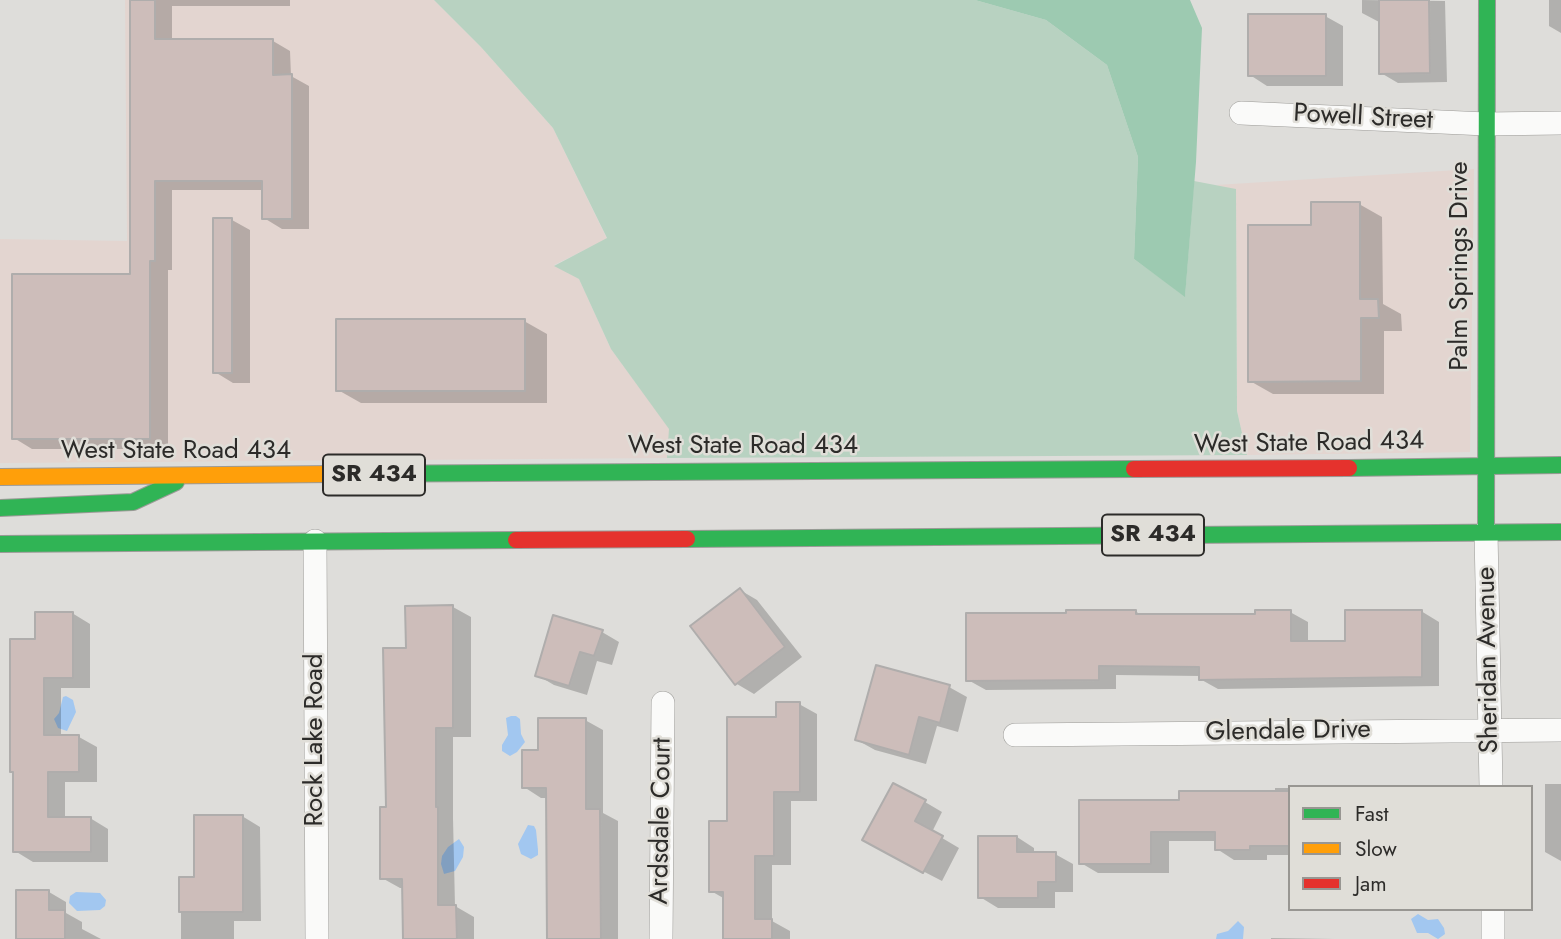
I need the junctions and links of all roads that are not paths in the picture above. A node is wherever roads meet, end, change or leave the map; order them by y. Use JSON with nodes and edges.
{"nodes":[{"id":1,"x":1487,"y":0,"type":"edge"},
{"id":2,"x":1241,"y":113,"type":"dead end"},
{"id":3,"x":1561,"y":123,"type":"edge"},
{"id":4,"x":1486,"y":124,"type":"junction"},
{"id":5,"x":1486,"y":465,"type":"junction"},
{"id":6,"x":1561,"y":465,"type":"edge"},
{"id":7,"x":0,"y":477,"type":"edge"},
{"id":8,"x":189,"y":477,"type":"junction"},
{"id":9,"x":0,"y":508,"type":"edge"},
{"id":10,"x":1561,"y":531,"type":"edge"},
{"id":11,"x":1486,"y":533,"type":"junction"},
{"id":12,"x":315,"y":541,"type":"junction"},
{"id":13,"x":0,"y":544,"type":"edge"},
{"id":14,"x":663,"y":703,"type":"dead end"},
{"id":15,"x":1490,"y":730,"type":"junction"},
{"id":16,"x":1561,"y":730,"type":"edge"},
{"id":17,"x":1015,"y":735,"type":"dead end"},
{"id":18,"x":1491,"y":785,"type":"edge"},
{"id":19,"x":1493,"y":911,"type":"edge"},
{"id":20,"x":317,"y":939,"type":"edge"},
{"id":21,"x":661,"y":939,"type":"edge"},
{"id":22,"x":1493,"y":939,"type":"edge"}],
"edges":[{"from":1,"to":4,"type":"main road","name":"Palm Springs Drive"},
{"from":2,"to":4,"type":"street","name":"Powell Street"},
{"from":3,"to":4,"type":"street","name":"Powell Street"},
{"from":4,"to":5,"type":"main road","name":"Palm Springs Drive"},
{"from":5,"to":6,"type":"main road","number":"SR 434"},
{"from":5,"to":8,"type":"main road","name":"West State Road 434","number":"SR 434"},
{"from":5,"to":11,"type":"main road","name":"Palm Springs Drive"},
{"from":7,"to":8,"type":"main road","name":"West State Road 434","number":"SR 434"},
{"from":8,"to":9,"type":"main road"},
{"from":10,"to":11,"type":"main road","number":"SR 434"},
{"from":11,"to":12,"type":"main road","number":"SR 434"},
{"from":11,"to":15,"type":"street","name":"Sheridan Avenue"},
{"from":12,"to":13,"type":"main road","number":"SR 434"},
{"from":12,"to":20,"type":"street","name":"Rock Lake Road"},
{"from":14,"to":21,"type":"street","name":"Ardsdale Court"},
{"from":15,"to":16,"type":"street","name":"Glendale Drive"},
{"from":15,"to":17,"type":"street","name":"Glendale Drive"},
{"from":15,"to":18,"type":"street","name":"Sheridan Avenue"},
{"from":19,"to":22,"type":"street"}]}
